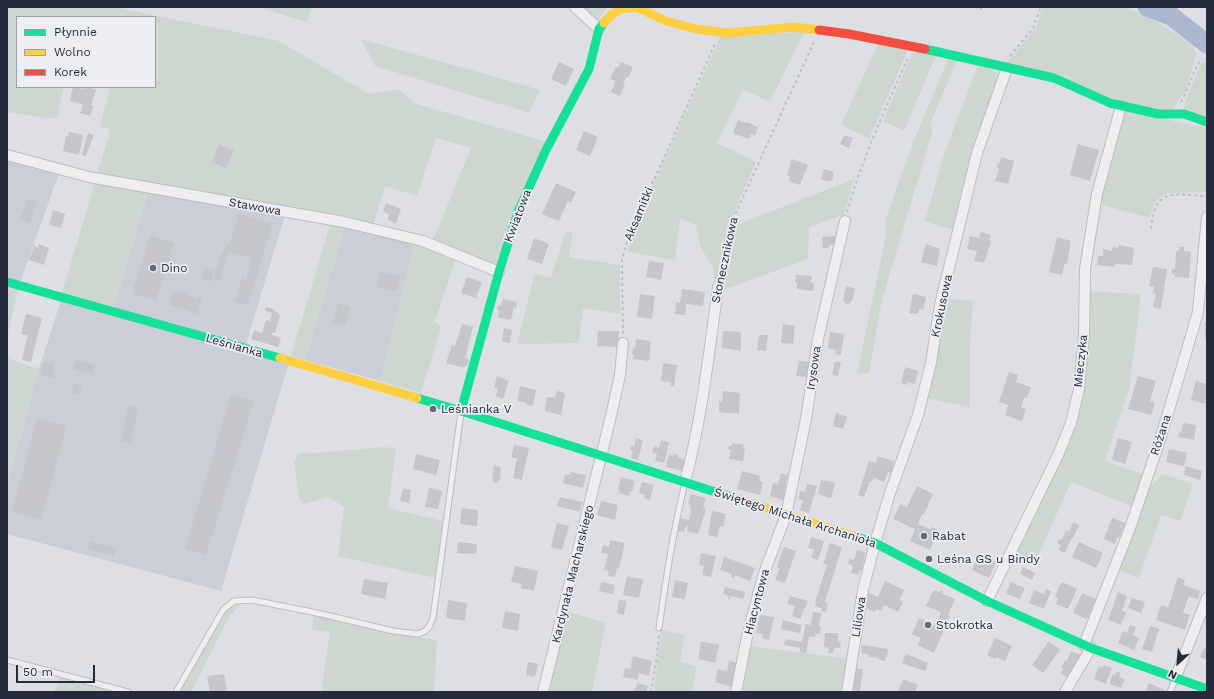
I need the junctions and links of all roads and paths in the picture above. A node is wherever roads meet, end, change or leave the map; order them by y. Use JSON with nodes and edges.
{"nodes":[{"id":1,"x":575,"y":7,"type":"edge"},
{"id":2,"x":974,"y":7,"type":"edge"},
{"id":3,"x":1041,"y":7,"type":"edge"},
{"id":4,"x":982,"y":9,"type":"dead end"},
{"id":5,"x":599,"y":29,"type":"junction"},
{"id":6,"x":819,"y":30,"type":"junction"},
{"id":7,"x":721,"y":32,"type":"junction"},
{"id":8,"x":913,"y":46,"type":"junction"},
{"id":9,"x":1202,"y":58,"type":"dead end"},
{"id":10,"x":1004,"y":67,"type":"junction"},
{"id":11,"x":1121,"y":106,"type":"junction"},
{"id":12,"x":1175,"y":114,"type":"junction"},
{"id":13,"x":1207,"y":122,"type":"edge"},
{"id":14,"x":7,"y":155,"type":"edge"},
{"id":15,"x":1207,"y":196,"type":"edge"},
{"id":16,"x":1207,"y":217,"type":"edge"},
{"id":17,"x":845,"y":221,"type":"joint"},
{"id":18,"x":1151,"y":229,"type":"dead end"},
{"id":19,"x":498,"y":272,"type":"junction"},
{"id":20,"x":7,"y":282,"type":"edge"},
{"id":21,"x":718,"y":287,"type":"joint"},
{"id":22,"x":623,"y":343,"type":"joint"},
{"id":23,"x":461,"y":411,"type":"junction"},
{"id":24,"x":602,"y":456,"type":"junction"},
{"id":25,"x":685,"y":482,"type":"junction"},
{"id":26,"x":786,"y":515,"type":"junction"},
{"id":27,"x":874,"y":543,"type":"junction"},
{"id":28,"x":1207,"y":598,"type":"edge"},
{"id":29,"x":987,"y":601,"type":"junction"},
{"id":30,"x":659,"y":628,"type":"joint"},
{"id":31,"x":1088,"y":646,"type":"junction"},
{"id":32,"x":7,"y":660,"type":"edge"},
{"id":33,"x":1176,"y":679,"type":"junction"},
{"id":34,"x":1207,"y":689,"type":"edge"},
{"id":35,"x":128,"y":692,"type":"edge"},
{"id":36,"x":176,"y":692,"type":"edge"},
{"id":37,"x":543,"y":692,"type":"edge"},
{"id":38,"x":651,"y":692,"type":"edge"},
{"id":39,"x":736,"y":692,"type":"edge"},
{"id":40,"x":848,"y":692,"type":"edge"},
{"id":41,"x":1065,"y":692,"type":"edge"},
{"id":42,"x":1170,"y":692,"type":"edge"}],
"edges":[{"from":1,"to":5,"type":"street"},
{"from":2,"to":4,"type":"path"},
{"from":3,"to":10,"type":"path"},
{"from":5,"to":7,"type":"street"},
{"from":5,"to":19,"type":"street","name":"Kwiatowa"},
{"from":6,"to":7,"type":"street"},
{"from":6,"to":8,"type":"street"},
{"from":6,"to":21,"type":"path","name":"Słonecznikowa"},
{"from":7,"to":22,"type":"path","name":"Aksamitki"},
{"from":8,"to":10,"type":"street"},
{"from":8,"to":17,"type":"path"},
{"from":9,"to":12,"type":"path"},
{"from":10,"to":11,"type":"street"},
{"from":10,"to":27,"type":"street","name":"Krokusowa"},
{"from":11,"to":12,"type":"street"},
{"from":11,"to":29,"type":"street","name":"Mieczyka"},
{"from":12,"to":13,"type":"street"},
{"from":14,"to":19,"type":"street","name":"Stawowa"},
{"from":15,"to":18,"type":"path"},
{"from":16,"to":31,"type":"street","name":"Różana"},
{"from":17,"to":26,"type":"street","name":"Irysowa"},
{"from":19,"to":23,"type":"street","name":"Kwiatowa"},
{"from":20,"to":23,"type":"street","name":"Leśnianka"},
{"from":21,"to":25,"type":"street","name":"Słonecznikowa"},
{"from":22,"to":24,"type":"street"},
{"from":23,"to":24,"type":"street","name":"Świętego Michała Archanioła"},
{"from":23,"to":36,"type":"lane"},
{"from":24,"to":25,"type":"street","name":"Świętego Michała Archanioła"},
{"from":24,"to":37,"type":"street","name":"Kardynała Macharskiego"},
{"from":25,"to":26,"type":"street","name":"Świętego Michała Archanioła"},
{"from":25,"to":30,"type":"lane"},
{"from":26,"to":27,"type":"street","name":"Świętego Michała Archanioła"},
{"from":26,"to":39,"type":"street","name":"Hiacyntowa"},
{"from":27,"to":29,"type":"street","name":"Świętego Michała Archanioła"},
{"from":27,"to":40,"type":"street","name":"Liliowa"},
{"from":28,"to":33,"type":"street"},
{"from":29,"to":31,"type":"street","name":"Świętego Michała Archanioła"},
{"from":30,"to":38,"type":"path"},
{"from":31,"to":33,"type":"street","name":"Świętego Michała Archanioła"},
{"from":31,"to":41,"type":"street","name":"Różana"},
{"from":32,"to":35,"type":"lane"},
{"from":33,"to":34,"type":"street","name":"Świętego Michała Archanioła"},
{"from":33,"to":42,"type":"lane"}]}
